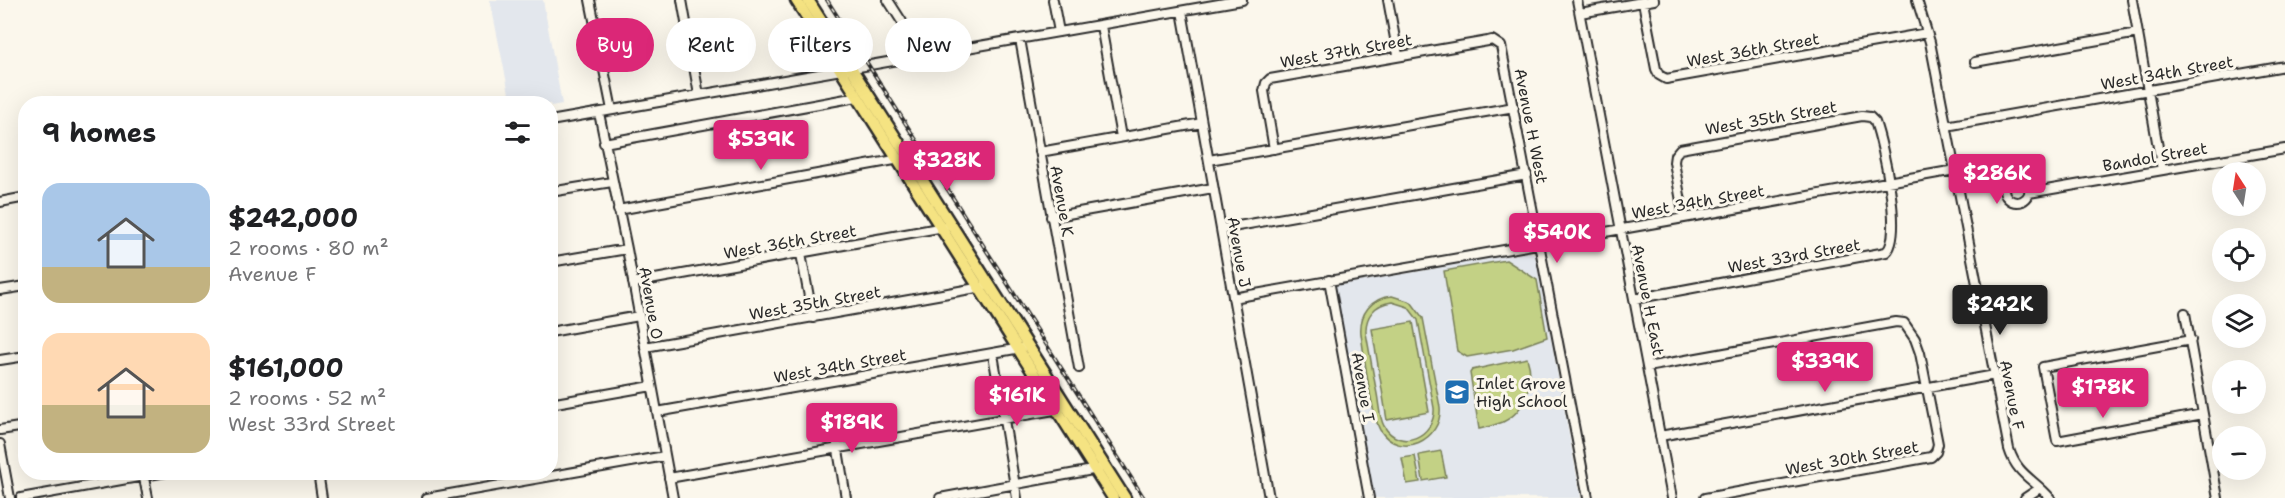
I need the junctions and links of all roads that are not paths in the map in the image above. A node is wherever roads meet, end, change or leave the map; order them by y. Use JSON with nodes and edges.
{"nodes":[{"id":1,"x":590,"y":0,"type":"edge"},
{"id":2,"x":682,"y":0,"type":"edge"},
{"id":3,"x":796,"y":0,"type":"edge"},
{"id":4,"x":808,"y":0,"type":"edge"},
{"id":5,"x":888,"y":0,"type":"edge"},
{"id":6,"x":1053,"y":0,"type":"edge"},
{"id":7,"x":1242,"y":0,"type":"edge"},
{"id":8,"x":1388,"y":0,"type":"edge"},
{"id":9,"x":1577,"y":0,"type":"edge"},
{"id":10,"x":1654,"y":0,"type":"edge"},
{"id":11,"x":1917,"y":0,"type":"edge"},
{"id":12,"x":2132,"y":0,"type":"edge"},
{"id":13,"x":1225,"y":2,"type":"edge"},
{"id":14,"x":1643,"y":2,"type":"junction"},
{"id":15,"x":1182,"y":11,"type":"junction"},
{"id":16,"x":1580,"y":13,"type":"junction"},
{"id":17,"x":809,"y":18,"type":"edge"},
{"id":18,"x":818,"y":18,"type":"edge"},
{"id":19,"x":900,"y":18,"type":"edge"},
{"id":20,"x":1101,"y":26,"type":"junction"},
{"id":21,"x":1059,"y":32,"type":"junction"},
{"id":22,"x":1927,"y":33,"type":"junction"},
{"id":23,"x":2138,"y":33,"type":"junction"},
{"id":24,"x":1020,"y":39,"type":"junction"},
{"id":25,"x":1498,"y":43,"type":"joint"},
{"id":26,"x":972,"y":48,"type":"edge"},
{"id":27,"x":1398,"y":55,"type":"junction"},
{"id":28,"x":1975,"y":62,"type":"dead end"},
{"id":29,"x":2285,"y":66,"type":"edge"},
{"id":30,"x":834,"y":72,"type":"edge"},
{"id":31,"x":847,"y":72,"type":"edge"},
{"id":32,"x":847,"y":72,"type":"edge"},
{"id":33,"x":2147,"y":90,"type":"junction"},
{"id":34,"x":699,"y":95,"type":"junction"},
{"id":35,"x":857,"y":97,"type":"junction"},
{"id":36,"x":1514,"y":107,"type":"junction"},
{"id":37,"x":612,"y":110,"type":"junction"},
{"id":38,"x":599,"y":112,"type":"junction"},
{"id":39,"x":558,"y":120,"type":"edge"},
{"id":40,"x":1202,"y":123,"type":"junction"},
{"id":41,"x":1946,"y":126,"type":"junction"},
{"id":42,"x":1121,"y":137,"type":"junction"},
{"id":43,"x":604,"y":143,"type":"junction"},
{"id":44,"x":1274,"y":149,"type":"junction"},
{"id":45,"x":2285,"y":149,"type":"edge"},
{"id":46,"x":1040,"y":152,"type":"junction"},
{"id":47,"x":908,"y":158,"type":"junction"},
{"id":48,"x":896,"y":159,"type":"junction"},
{"id":49,"x":1209,"y":160,"type":"junction"},
{"id":50,"x":1955,"y":170,"type":"junction"},
{"id":51,"x":2162,"y":170,"type":"junction"},
{"id":52,"x":1527,"y":175,"type":"junction"},
{"id":53,"x":612,"y":182,"type":"junction"},
{"id":54,"x":1888,"y":182,"type":"junction"},
{"id":55,"x":1213,"y":188,"type":"junction"},
{"id":56,"x":558,"y":191,"type":"edge"},
{"id":57,"x":2029,"y":193,"type":"dead end"},
{"id":58,"x":18,"y":199,"type":"edge"},
{"id":59,"x":0,"y":202,"type":"edge"},
{"id":60,"x":618,"y":210,"type":"junction"},
{"id":61,"x":1051,"y":217,"type":"junction"},
{"id":62,"x":1684,"y":218,"type":"junction"},
{"id":63,"x":946,"y":227,"type":"junction"},
{"id":64,"x":1221,"y":229,"type":"junction"},
{"id":65,"x":1621,"y":229,"type":"junction"},
{"id":66,"x":1540,"y":244,"type":"junction"},
{"id":67,"x":627,"y":249,"type":"junction"},
{"id":68,"x":801,"y":254,"type":"junction"},
{"id":69,"x":558,"y":261,"type":"edge"},
{"id":70,"x":1329,"y":280,"type":"junction"},
{"id":71,"x":633,"y":283,"type":"junction"},
{"id":72,"x":984,"y":286,"type":"junction"},
{"id":73,"x":18,"y":287,"type":"edge"},
{"id":74,"x":0,"y":290,"type":"edge"},
{"id":75,"x":1233,"y":298,"type":"junction"},
{"id":76,"x":1634,"y":299,"type":"junction"},
{"id":77,"x":2185,"y":313,"type":"dead end"},
{"id":78,"x":639,"y":316,"type":"junction"},
{"id":79,"x":813,"y":318,"type":"junction"},
{"id":80,"x":558,"y":331,"type":"edge"},
{"id":81,"x":2191,"y":340,"type":"junction"},
{"id":82,"x":645,"y":347,"type":"junction"},
{"id":83,"x":1023,"y":347,"type":"junction"},
{"id":84,"x":18,"y":357,"type":"edge"},
{"id":85,"x":0,"y":360,"type":"edge"},
{"id":86,"x":994,"y":360,"type":"dead end"},
{"id":87,"x":1647,"y":367,"type":"junction"},
{"id":88,"x":1079,"y":368,"type":"dead end"},
{"id":89,"x":1995,"y":375,"type":"junction"},
{"id":90,"x":652,"y":386,"type":"junction"},
{"id":91,"x":1927,"y":387,"type":"junction"},
{"id":92,"x":558,"y":403,"type":"edge"},
{"id":93,"x":1062,"y":409,"type":"junction"},
{"id":94,"x":657,"y":412,"type":"junction"},
{"id":95,"x":832,"y":414,"type":"dead end"},
{"id":96,"x":2203,"y":414,"type":"junction"},
{"id":97,"x":1002,"y":418,"type":"junction"},
{"id":98,"x":18,"y":427,"type":"edge"},
{"id":99,"x":0,"y":430,"type":"edge"},
{"id":100,"x":1660,"y":435,"type":"junction"},
{"id":101,"x":0,"y":444,"type":"edge"},
{"id":102,"x":838,"y":448,"type":"junction"},
{"id":103,"x":665,"y":456,"type":"junction"},
{"id":104,"x":1100,"y":468,"type":"junction"},
{"id":105,"x":558,"y":475,"type":"edge"},
{"id":106,"x":669,"y":478,"type":"junction"},
{"id":107,"x":112,"y":480,"type":"edge"},
{"id":108,"x":144,"y":480,"type":"edge"},
{"id":109,"x":319,"y":480,"type":"edge"},
{"id":110,"x":529,"y":480,"type":"edge"},
{"id":111,"x":1014,"y":484,"type":"junction"},
{"id":112,"x":2040,"y":489,"type":"junction"},
{"id":113,"x":10,"y":498,"type":"edge"},
{"id":114,"x":21,"y":498,"type":"edge"},
{"id":115,"x":148,"y":498,"type":"edge"},
{"id":116,"x":322,"y":498,"type":"edge"},
{"id":117,"x":427,"y":498,"type":"edge"},
{"id":118,"x":673,"y":498,"type":"edge"},
{"id":119,"x":846,"y":498,"type":"edge"},
{"id":120,"x":940,"y":498,"type":"edge"},
{"id":121,"x":1017,"y":498,"type":"edge"},
{"id":122,"x":1113,"y":498,"type":"edge"},
{"id":123,"x":1125,"y":498,"type":"edge"},
{"id":124,"x":1269,"y":498,"type":"edge"},
{"id":125,"x":1369,"y":498,"type":"edge"},
{"id":126,"x":1588,"y":498,"type":"edge"},
{"id":127,"x":1672,"y":498,"type":"edge"},
{"id":128,"x":1705,"y":498,"type":"edge"},
{"id":129,"x":2025,"y":498,"type":"edge"},
{"id":130,"x":2050,"y":498,"type":"edge"},
{"id":131,"x":2218,"y":498,"type":"edge"}],
"edges":[{"from":1,"to":37,"type":"street"},
{"from":2,"to":34,"type":"street"},
{"from":3,"to":17,"type":"main road"},
{"from":4,"to":18,"type":"main road"},
{"from":5,"to":19,"type":"street"},
{"from":6,"to":21,"type":"street"},
{"from":7,"to":13,"type":"street"},
{"from":8,"to":27,"type":"street"},
{"from":9,"to":16,"type":"street","name":"Avenue H East"},
{"from":10,"to":14,"type":"street"},
{"from":11,"to":22,"type":"street","name":"Avenue F"},
{"from":12,"to":23,"type":"street"},
{"from":13,"to":15,"type":"street"},
{"from":14,"to":16,"type":"street"},
{"from":14,"to":22,"type":"street","name":"West 36th Street"},
{"from":15,"to":20,"type":"street"},
{"from":15,"to":40,"type":"street","name":"Avenue J"},
{"from":16,"to":65,"type":"street","name":"Avenue H East"},
{"from":20,"to":21,"type":"street"},
{"from":20,"to":42,"type":"street"},
{"from":21,"to":24,"type":"street"},
{"from":22,"to":41,"type":"street","name":"Avenue F"},
{"from":23,"to":28,"type":"street"},
{"from":23,"to":33,"type":"street"},
{"from":24,"to":26,"type":"street"},
{"from":24,"to":46,"type":"street","name":"Avenue K"},
{"from":25,"to":27,"type":"street","name":"West 37th Street"},
{"from":25,"to":36,"type":"street","name":"Avenue H West"},
{"from":27,"to":44,"type":"street","name":"West 37th Street"},
{"from":29,"to":33,"type":"street","name":"West 34th Street"},
{"from":30,"to":34,"type":"street"},
{"from":31,"to":35,"type":"main road"},
{"from":32,"to":47,"type":"main road"},
{"from":33,"to":41,"type":"street","name":"West 34th Street"},
{"from":33,"to":51,"type":"street"},
{"from":34,"to":37,"type":"street"},
{"from":35,"to":43,"type":"street"},
{"from":35,"to":48,"type":"main road"},
{"from":36,"to":44,"type":"street"},
{"from":36,"to":52,"type":"street","name":"Avenue H West"},
{"from":37,"to":38,"type":"street"},
{"from":38,"to":39,"type":"street"},
{"from":38,"to":43,"type":"street","name":"Avenue O"},
{"from":40,"to":42,"type":"street"},
{"from":40,"to":49,"type":"street","name":"Avenue J"},
{"from":41,"to":50,"type":"street","name":"Avenue F"},
{"from":42,"to":46,"type":"street"},
{"from":43,"to":53,"type":"street","name":"Avenue O"},
{"from":44,"to":49,"type":"street"},
{"from":45,"to":51,"type":"street","name":"Bandol Street"},
{"from":46,"to":61,"type":"street","name":"Avenue K"},
{"from":47,"to":48,"type":"street"},
{"from":47,"to":63,"type":"main road"},
{"from":48,"to":60,"type":"street"},
{"from":48,"to":63,"type":"main road"},
{"from":49,"to":55,"type":"street","name":"Avenue J"},
{"from":50,"to":54,"type":"street","name":"West 34th Street"},
{"from":50,"to":89,"type":"street","name":"Avenue F"},
{"from":51,"to":57,"type":"street","name":"Bandol Street"},
{"from":52,"to":64,"type":"street"},
{"from":52,"to":66,"type":"street","name":"Avenue H West"},
{"from":53,"to":56,"type":"street"},
{"from":53,"to":60,"type":"street","name":"Avenue O"},
{"from":54,"to":62,"type":"street","name":"West 34th Street"},
{"from":54,"to":62,"type":"street","name":"West 35th Street"},
{"from":54,"to":76,"type":"street","name":"West 33rd Street"},
{"from":55,"to":61,"type":"street"},
{"from":55,"to":64,"type":"street","name":"Avenue J"},
{"from":58,"to":59,"type":"street"},
{"from":60,"to":67,"type":"street","name":"Avenue O"},
{"from":61,"to":88,"type":"street","name":"Avenue K"},
{"from":62,"to":65,"type":"street","name":"West 34th Street"},
{"from":63,"to":68,"type":"street","name":"West 36th Street"},
{"from":63,"to":72,"type":"main road"},
{"from":64,"to":75,"type":"street","name":"Avenue J"},
{"from":65,"to":66,"type":"street","name":"West 34th Street"},
{"from":65,"to":76,"type":"street","name":"Avenue H East"},
{"from":66,"to":70,"type":"street","name":"West 34th Street"},
{"from":66,"to":126,"type":"street","name":"Avenue H West"},
{"from":67,"to":69,"type":"street"},
{"from":67,"to":71,"type":"street","name":"Avenue O"},
{"from":68,"to":71,"type":"street","name":"West 36th Street"},
{"from":68,"to":79,"type":"street"},
{"from":70,"to":75,"type":"street","name":"West 34th Street"},
{"from":70,"to":125,"type":"street","name":"Avenue I"},
{"from":71,"to":78,"type":"street","name":"Avenue O"},
{"from":72,"to":79,"type":"street","name":"West 35th Street"},
{"from":72,"to":83,"type":"main road"},
{"from":73,"to":74,"type":"street"},
{"from":75,"to":124,"type":"street","name":"Avenue J"},
{"from":76,"to":87,"type":"street","name":"Avenue H East"},
{"from":77,"to":81,"type":"street"},
{"from":78,"to":80,"type":"street"},
{"from":78,"to":82,"type":"street","name":"Avenue O"},
{"from":79,"to":82,"type":"street","name":"West 35th Street"},
{"from":81,"to":96,"type":"street"},
{"from":81,"to":96,"type":"street"},
{"from":82,"to":90,"type":"street","name":"Avenue O"},
{"from":83,"to":93,"type":"main road"},
{"from":83,"to":94,"type":"street","name":"West 34th Street"},
{"from":84,"to":85,"type":"street"},
{"from":86,"to":97,"type":"street"},
{"from":87,"to":91,"type":"street","name":"West 30th Street"},
{"from":87,"to":100,"type":"street","name":"Avenue H East"},
{"from":89,"to":91,"type":"street"},
{"from":89,"to":112,"type":"street","name":"Avenue F"},
{"from":90,"to":92,"type":"street"},
{"from":90,"to":94,"type":"street","name":"Avenue O"},
{"from":91,"to":100,"type":"street"},
{"from":91,"to":128,"type":"street","name":"West 30th Street"},
{"from":93,"to":97,"type":"street"},
{"from":93,"to":104,"type":"main road"},
{"from":94,"to":103,"type":"street","name":"Avenue O"},
{"from":95,"to":102,"type":"street"},
{"from":96,"to":131,"type":"street"},
{"from":97,"to":102,"type":"street"},
{"from":97,"to":111,"type":"street"},
{"from":98,"to":99,"type":"street"},
{"from":100,"to":127,"type":"street","name":"Avenue H East"},
{"from":101,"to":113,"type":"street"},
{"from":102,"to":106,"type":"street"},
{"from":102,"to":119,"type":"street"},
{"from":103,"to":105,"type":"street"},
{"from":103,"to":106,"type":"street","name":"Avenue O"},
{"from":104,"to":111,"type":"street"},
{"from":104,"to":122,"type":"main road"},
{"from":104,"to":123,"type":"main road"},
{"from":106,"to":118,"type":"street","name":"Avenue O"},
{"from":107,"to":114,"type":"street"},
{"from":108,"to":115,"type":"street"},
{"from":109,"to":116,"type":"street"},
{"from":110,"to":117,"type":"street"},
{"from":111,"to":120,"type":"street"},
{"from":111,"to":121,"type":"street"},
{"from":112,"to":129,"type":"street"},
{"from":112,"to":130,"type":"street","name":"Avenue F"}]}
